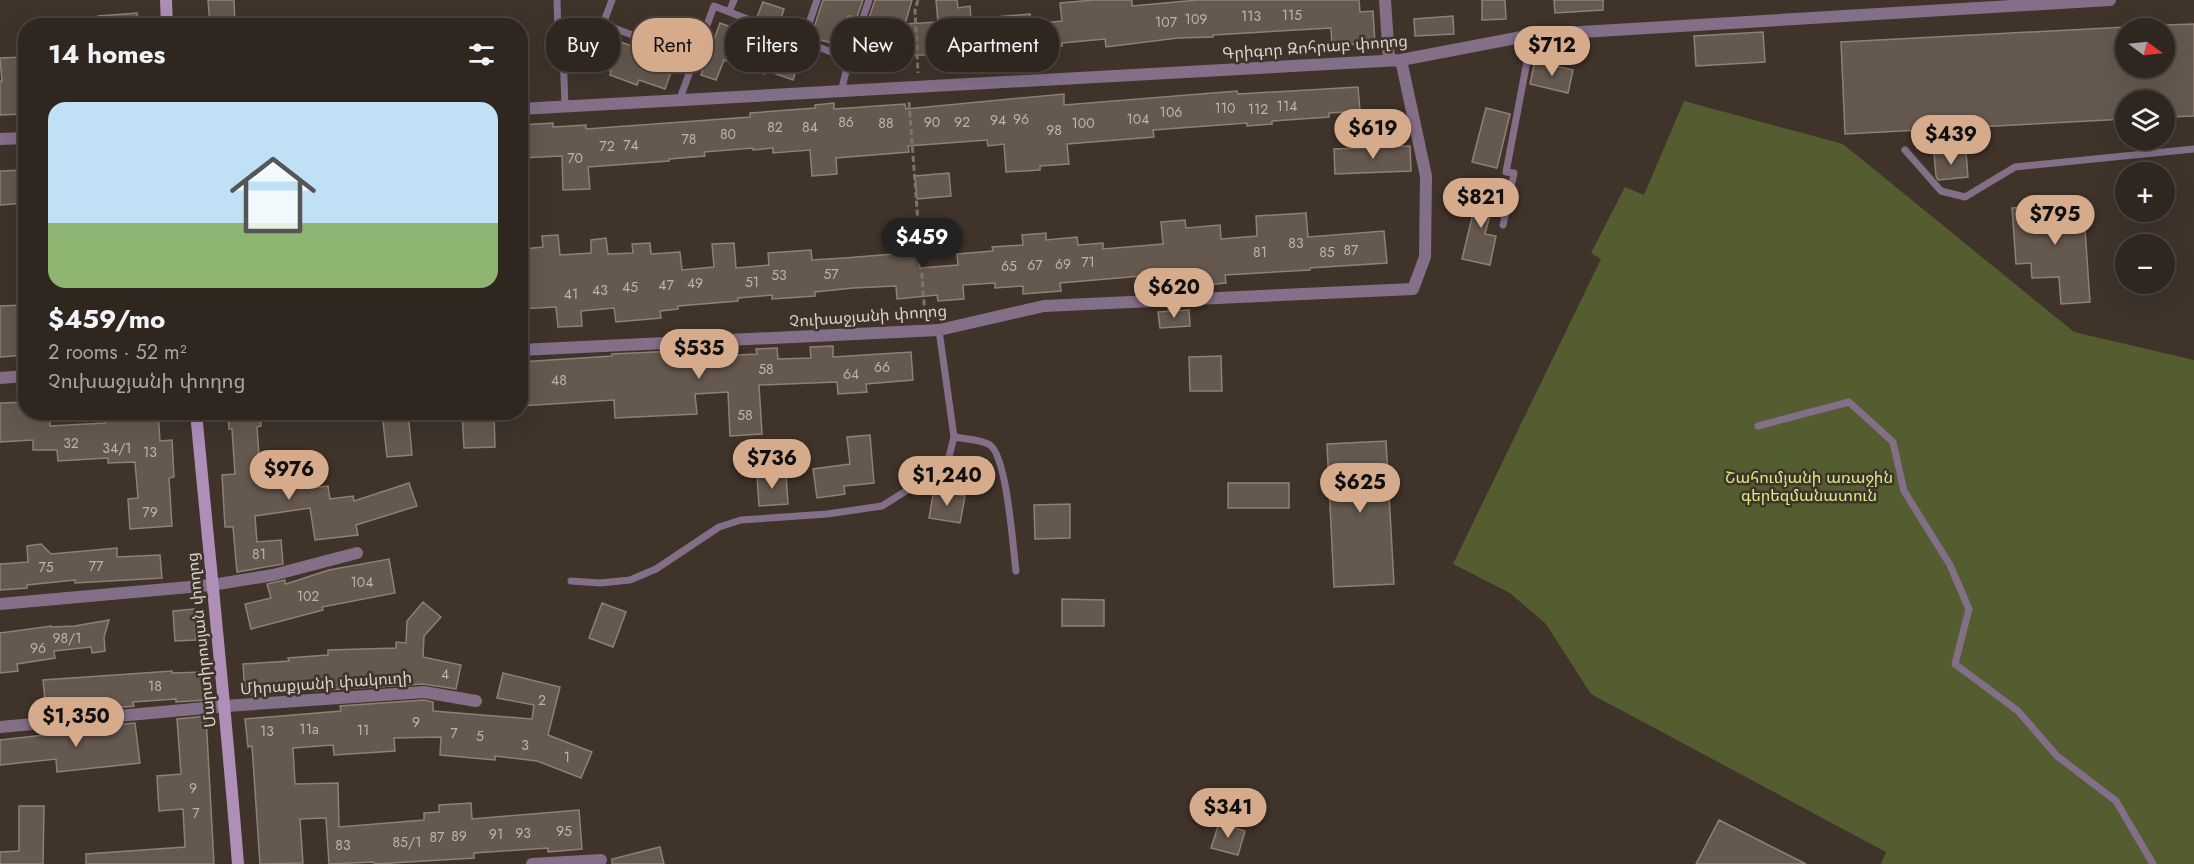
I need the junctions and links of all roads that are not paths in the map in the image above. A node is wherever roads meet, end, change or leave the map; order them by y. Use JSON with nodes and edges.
{"nodes":[{"id":1,"x":166,"y":0,"type":"edge"},
{"id":2,"x":556,"y":0,"type":"edge"},
{"id":3,"x":612,"y":0,"type":"edge"},
{"id":4,"x":734,"y":0,"type":"edge"},
{"id":5,"x":817,"y":0,"type":"edge"},
{"id":6,"x":869,"y":0,"type":"edge"},
{"id":7,"x":1385,"y":0,"type":"edge"},
{"id":8,"x":2110,"y":0,"type":"edge"},
{"id":9,"x":729,"y":12,"type":"junction"},
{"id":10,"x":167,"y":18,"type":"edge"},
{"id":11,"x":709,"y":18,"type":"edge"},
{"id":12,"x":744,"y":18,"type":"edge"},
{"id":13,"x":811,"y":18,"type":"edge"},
{"id":14,"x":863,"y":18,"type":"edge"},
{"id":15,"x":632,"y":35,"type":"edge"},
{"id":16,"x":1532,"y":35,"type":"junction"},
{"id":17,"x":1395,"y":60,"type":"junction"},
{"id":18,"x":689,"y":72,"type":"edge"},
{"id":19,"x":846,"y":72,"type":"edge"},
{"id":20,"x":841,"y":92,"type":"junction"},
{"id":21,"x":679,"y":101,"type":"junction"},
{"id":22,"x":564,"y":106,"type":"junction"},
{"id":23,"x":528,"y":108,"type":"edge"},
{"id":24,"x":18,"y":138,"type":"edge"},
{"id":25,"x":0,"y":139,"type":"edge"},
{"id":26,"x":2194,"y":149,"type":"edge"},
{"id":27,"x":1905,"y":150,"type":"dead end"},
{"id":28,"x":1503,"y":225,"type":"dead end"},
{"id":29,"x":932,"y":331,"type":"junction"},
{"id":30,"x":528,"y":350,"type":"edge"},
{"id":31,"x":18,"y":377,"type":"edge"},
{"id":32,"x":0,"y":378,"type":"edge"},
{"id":33,"x":197,"y":420,"type":"edge"},
{"id":34,"x":1758,"y":426,"type":"dead end"},
{"id":35,"x":954,"y":437,"type":"junction"},
{"id":36,"x":357,"y":553,"type":"dead end"},
{"id":37,"x":1016,"y":571,"type":"dead end"},
{"id":38,"x":571,"y":581,"type":"dead end"},
{"id":39,"x":212,"y":585,"type":"junction"},
{"id":40,"x":0,"y":604,"type":"edge"},
{"id":41,"x":476,"y":701,"type":"dead end"},
{"id":42,"x":226,"y":706,"type":"junction"},
{"id":43,"x":0,"y":728,"type":"edge"},
{"id":44,"x":601,"y":860,"type":"dead end"},
{"id":45,"x":238,"y":864,"type":"edge"},
{"id":46,"x":532,"y":864,"type":"edge"},
{"id":47,"x":2153,"y":864,"type":"edge"}],
"edges":[{"from":1,"to":10,"type":"street"},
{"from":2,"to":22,"type":"lane"},
{"from":3,"to":15,"type":"lane"},
{"from":4,"to":9,"type":"lane"},
{"from":5,"to":13,"type":"lane"},
{"from":6,"to":14,"type":"lane"},
{"from":7,"to":17,"type":"street","name":"Չուխաջյանի փողոց"},
{"from":8,"to":16,"type":"street","name":"Գրիգոր Զոհրաբ փողոց"},
{"from":9,"to":11,"type":"lane"},
{"from":9,"to":12,"type":"lane"},
{"from":16,"to":17,"type":"street","name":"Գրիգոր Զոհրաբ փողոց"},
{"from":16,"to":28,"type":"lane"},
{"from":17,"to":20,"type":"street","name":"Գրիգոր Զոհրաբ փողոց"},
{"from":17,"to":29,"type":"street","name":"Չուխաջյանի փողոց"},
{"from":18,"to":21,"type":"lane"},
{"from":19,"to":20,"type":"lane"},
{"from":20,"to":21,"type":"street","name":"Գրիգոր Զոհրաբ փողոց"},
{"from":21,"to":22,"type":"street","name":"Գրիգոր Զոհրաբ փողոց"},
{"from":22,"to":23,"type":"street","name":"Գրիգոր Զոհրաբ փողոց"},
{"from":24,"to":25,"type":"street"},
{"from":26,"to":27,"type":"lane"},
{"from":29,"to":30,"type":"street","name":"Չուխաջյանի փողոց"},
{"from":29,"to":35,"type":"lane"},
{"from":31,"to":32,"type":"street"},
{"from":33,"to":39,"type":"street","name":"Մարտիրոսյան փողոց"},
{"from":34,"to":47,"type":"lane"},
{"from":35,"to":37,"type":"lane"},
{"from":35,"to":38,"type":"lane"},
{"from":36,"to":39,"type":"street"},
{"from":39,"to":40,"type":"street"},
{"from":39,"to":42,"type":"street","name":"Մարտիրոսյան փողոց"},
{"from":41,"to":42,"type":"street","name":"Միրաքյանի փակուղի"},
{"from":42,"to":43,"type":"street","name":"Միրաքյանի փակուղի"},
{"from":42,"to":45,"type":"street","name":"Մարտիրոսյան փողոց"},
{"from":44,"to":46,"type":"street"}]}
